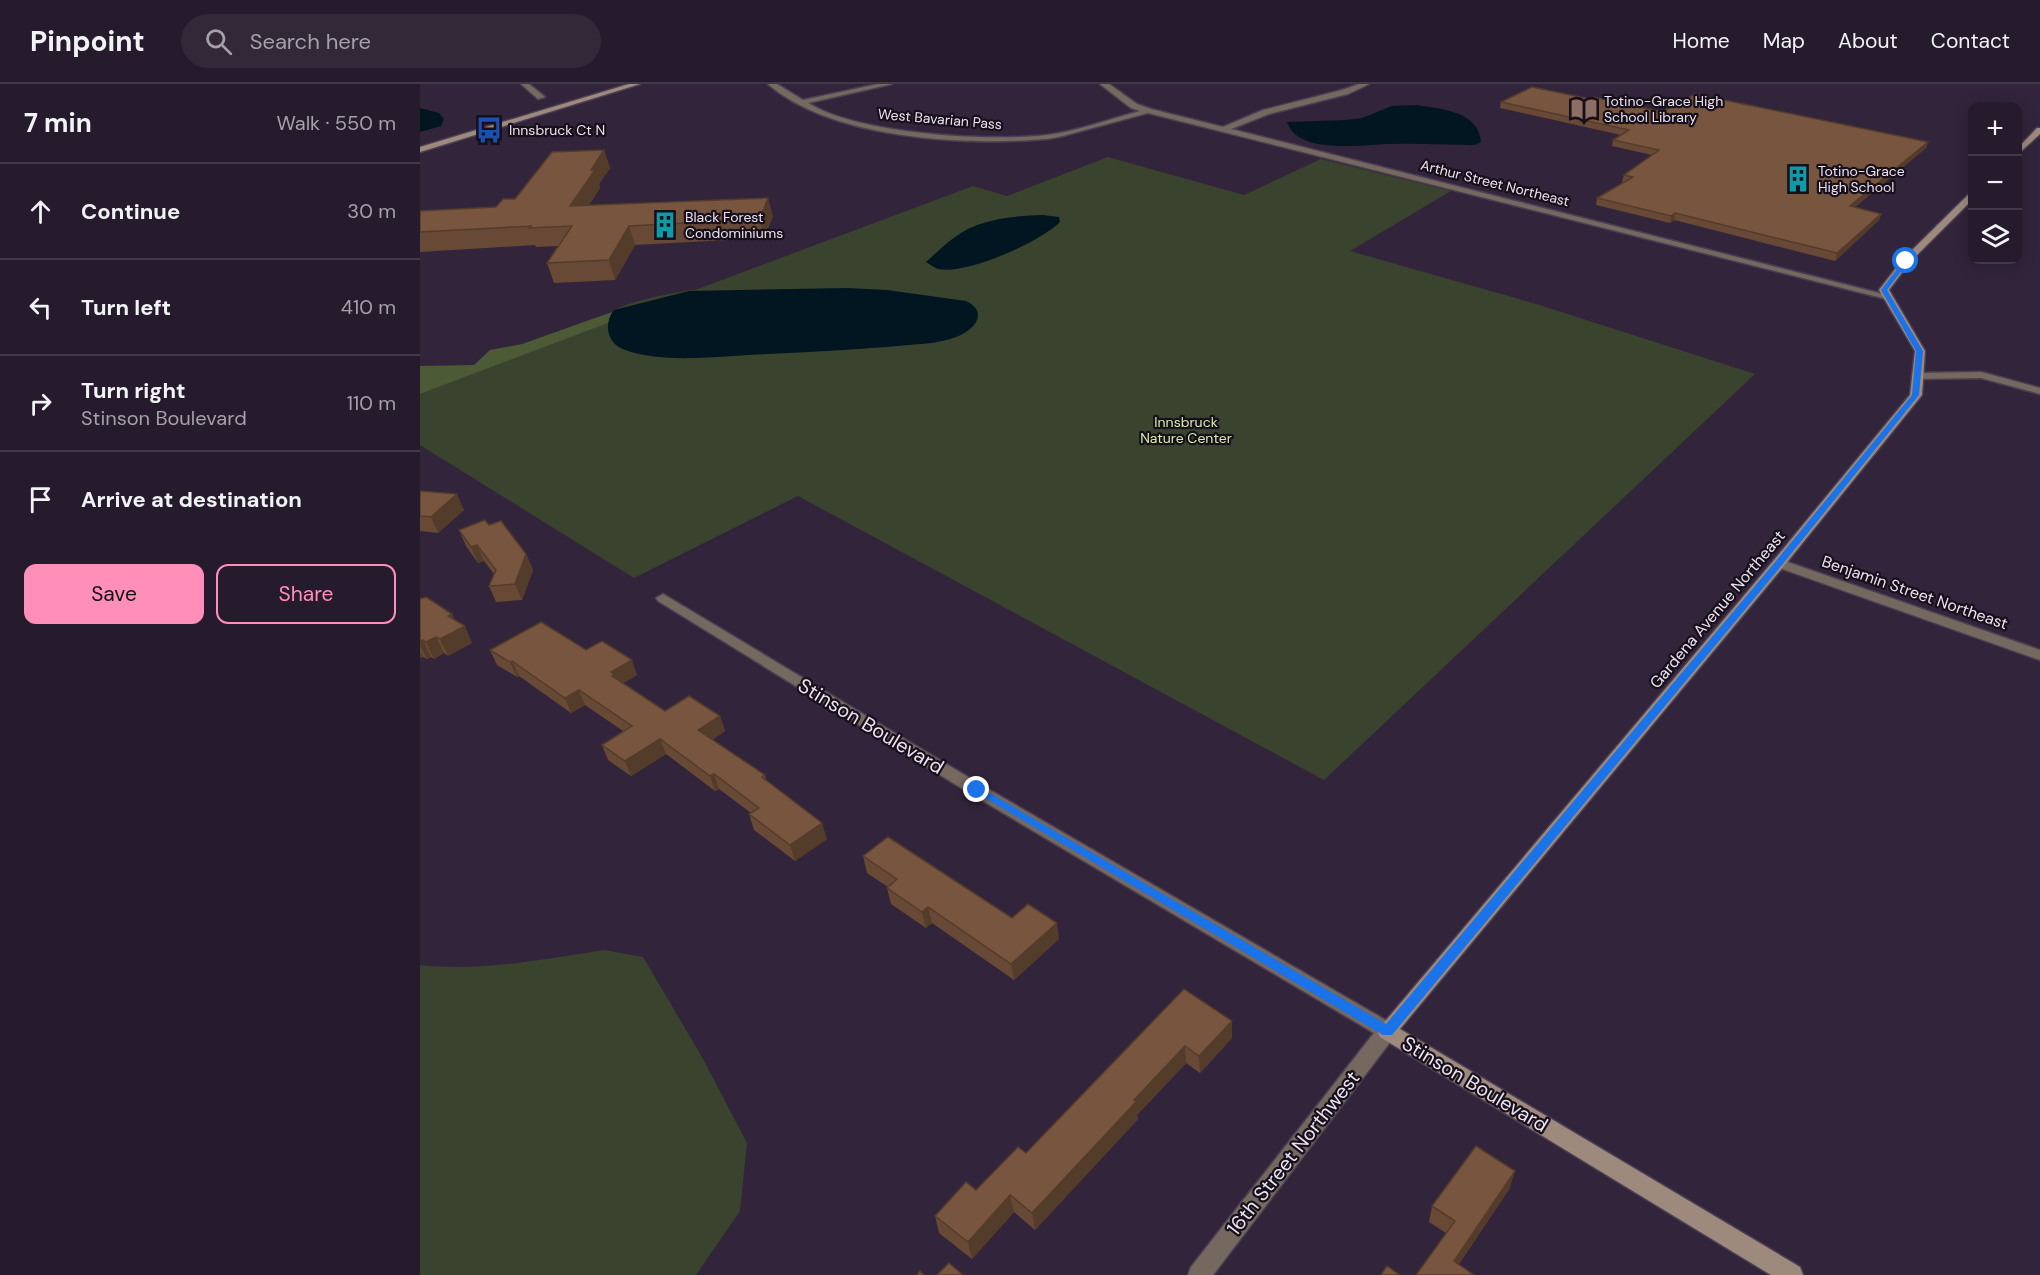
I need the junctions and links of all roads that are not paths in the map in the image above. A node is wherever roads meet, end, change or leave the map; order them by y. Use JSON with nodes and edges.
{"nodes":[{"id":1,"x":525,"y":84,"type":"edge"},
{"id":2,"x":636,"y":84,"type":"edge"},
{"id":3,"x":772,"y":84,"type":"edge"},
{"id":4,"x":888,"y":84,"type":"edge"},
{"id":5,"x":1104,"y":84,"type":"edge"},
{"id":6,"x":1365,"y":84,"type":"edge"},
{"id":7,"x":541,"y":97,"type":"dead end"},
{"id":8,"x":802,"y":102,"type":"junction"},
{"id":9,"x":1148,"y":111,"type":"junction"},
{"id":10,"x":1223,"y":130,"type":"junction"},
{"id":11,"x":2040,"y":130,"type":"edge"},
{"id":12,"x":2022,"y":148,"type":"edge"},
{"id":13,"x":420,"y":150,"type":"edge"},
{"id":14,"x":1968,"y":200,"type":"edge"},
{"id":15,"x":1886,"y":296,"type":"junction"},
{"id":16,"x":1917,"y":376,"type":"junction"},
{"id":17,"x":2040,"y":391,"type":"edge"},
{"id":18,"x":1779,"y":563,"type":"junction"},
{"id":19,"x":663,"y":598,"type":"dead end"},
{"id":20,"x":2040,"y":655,"type":"edge"},
{"id":21,"x":1387,"y":1031,"type":"junction"},
{"id":22,"x":1198,"y":1275,"type":"edge"},
{"id":23,"x":1792,"y":1275,"type":"edge"}],
"edges":[{"from":1,"to":7,"type":"street"},
{"from":2,"to":13,"type":"street"},
{"from":3,"to":8,"type":"street","name":"West Bavarian Pass"},
{"from":4,"to":8,"type":"street"},
{"from":5,"to":9,"type":"street","name":"Arthur Street Northeast"},
{"from":6,"to":10,"type":"street"},
{"from":8,"to":9,"type":"street","name":"West Bavarian Pass"},
{"from":9,"to":10,"type":"street","name":"Arthur Street Northeast"},
{"from":10,"to":15,"type":"street","name":"Arthur Street Northeast"},
{"from":11,"to":12,"type":"street"},
{"from":14,"to":15,"type":"street"},
{"from":15,"to":16,"type":"street","name":"Gardena Avenue Northeast"},
{"from":16,"to":17,"type":"street"},
{"from":16,"to":18,"type":"street","name":"Gardena Avenue Northeast"},
{"from":18,"to":20,"type":"street","name":"Benjamin Street Northeast"},
{"from":18,"to":21,"type":"street","name":"Gardena Avenue Northeast"},
{"from":19,"to":21,"type":"street","name":"Stinson Boulevard"},
{"from":21,"to":22,"type":"street","name":"16th Street Northwest"},
{"from":21,"to":23,"type":"street","name":"Stinson Boulevard"}]}
